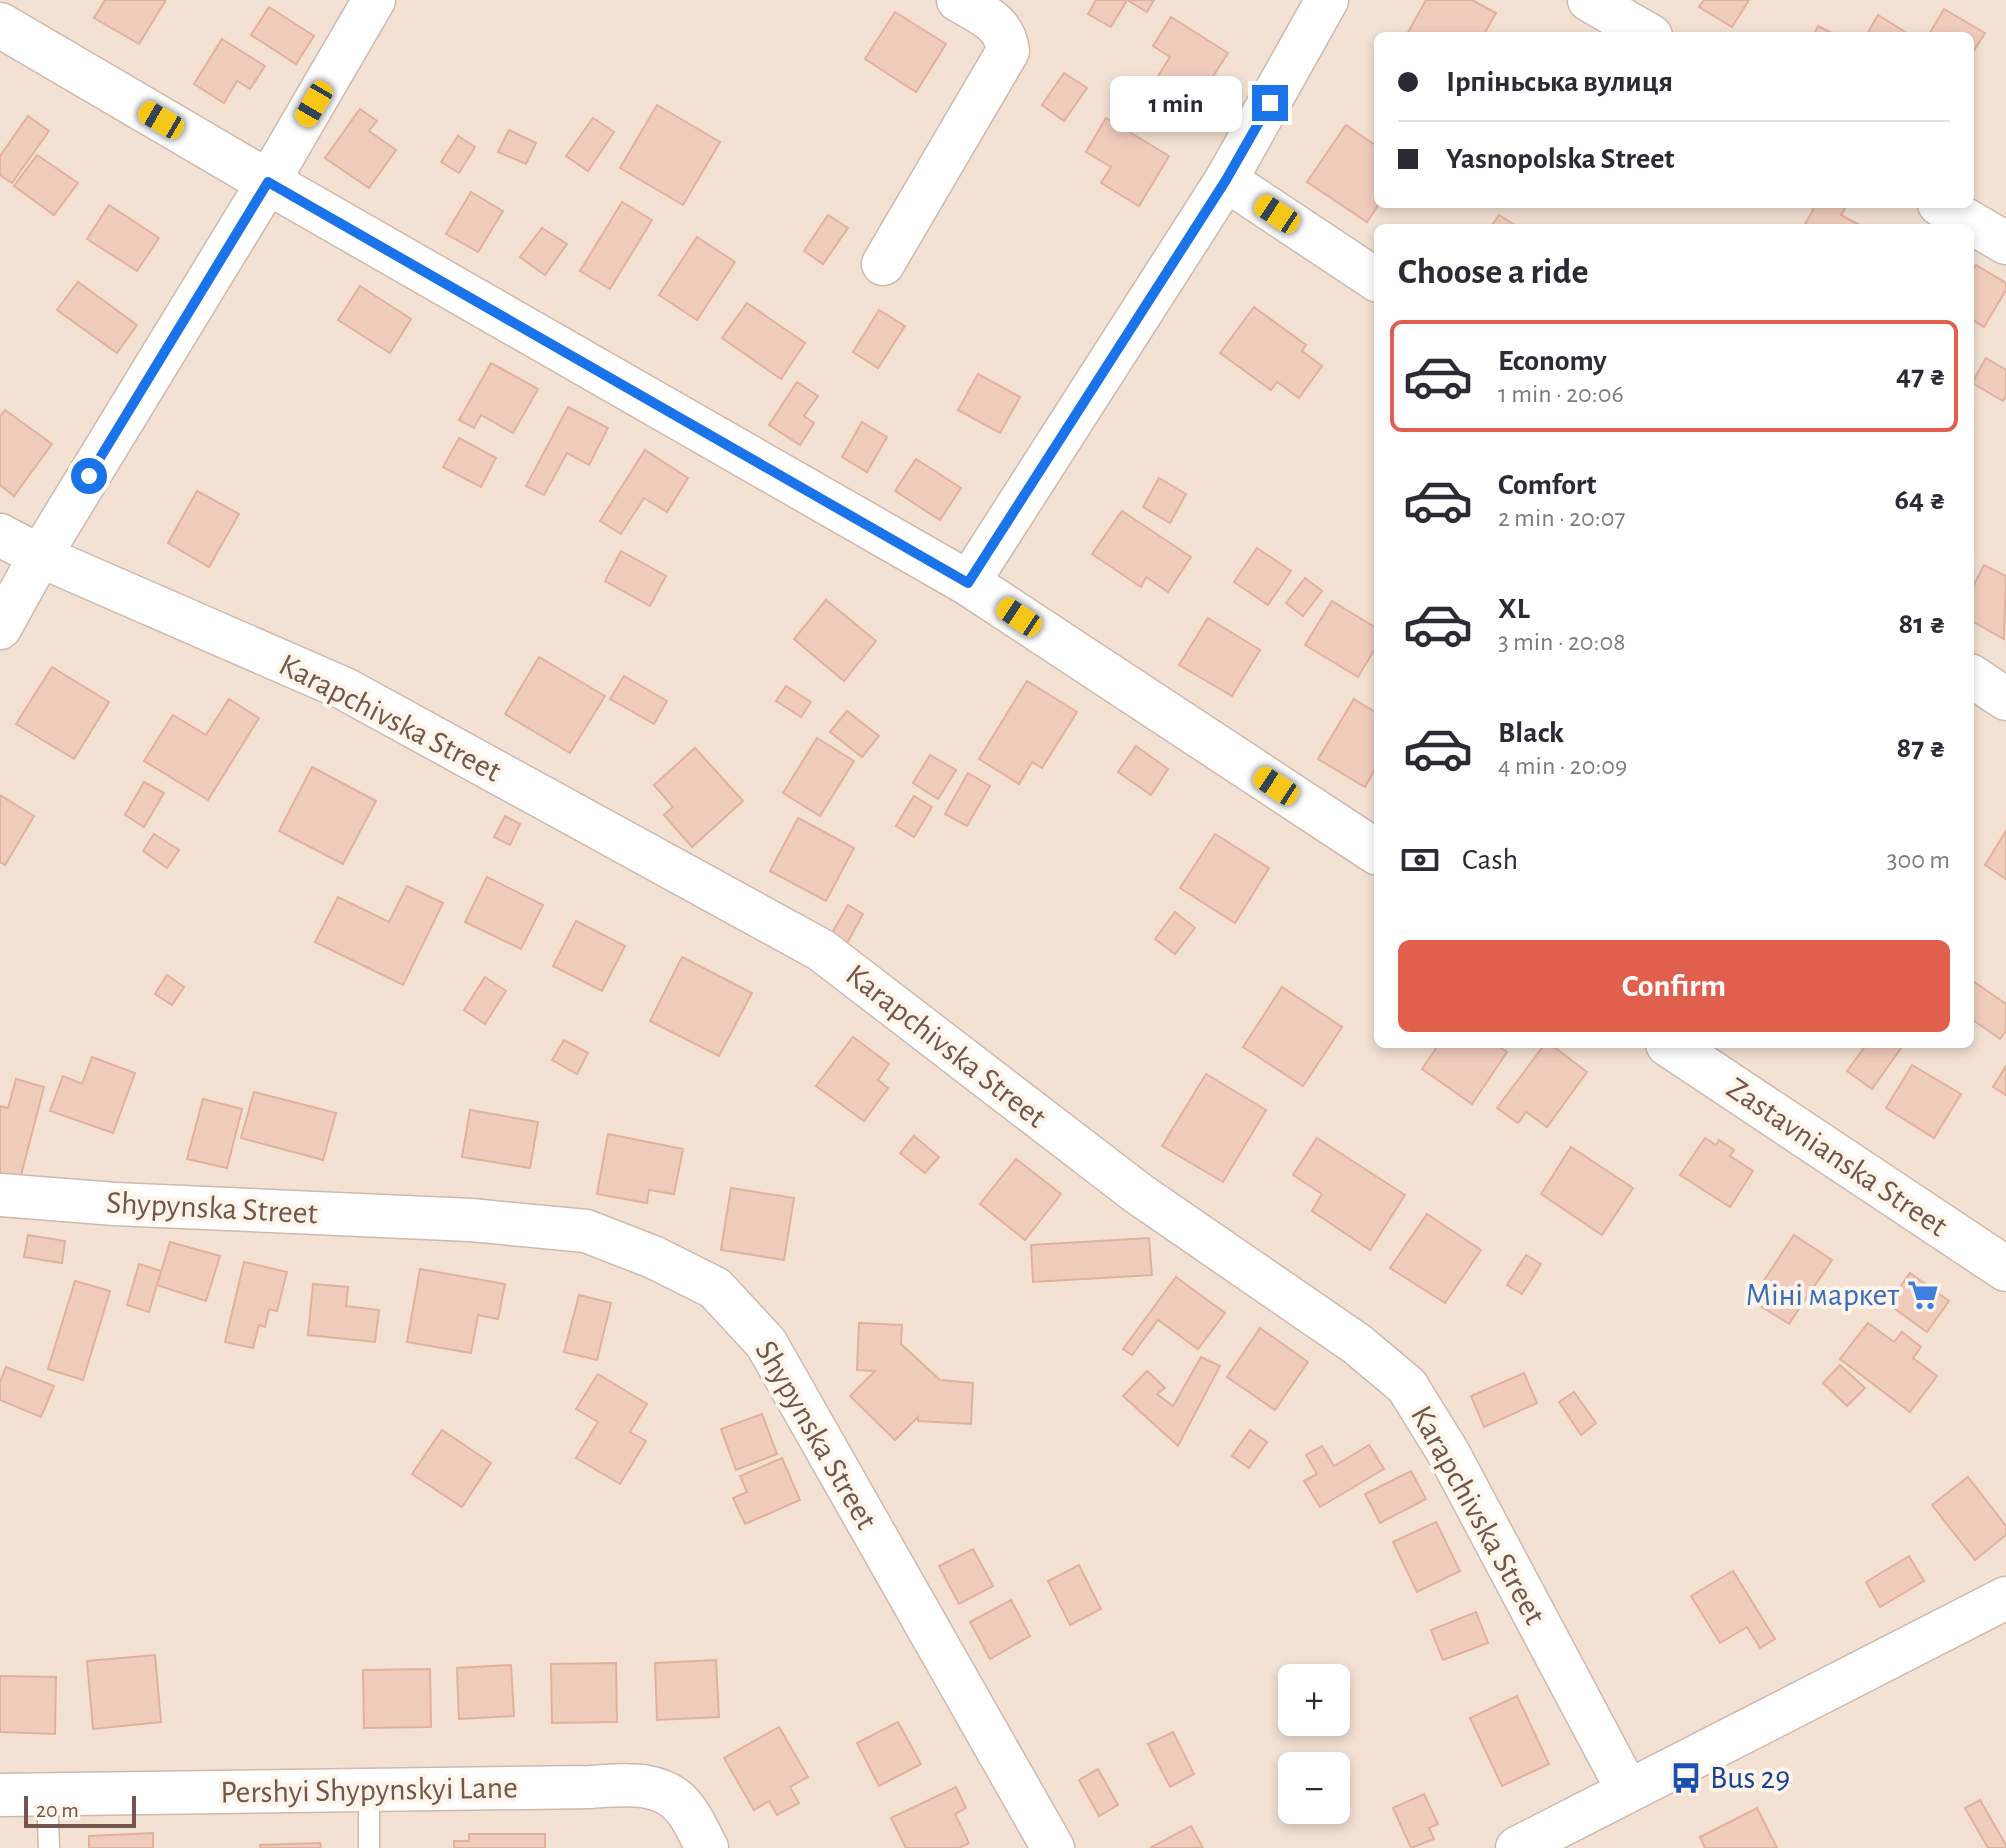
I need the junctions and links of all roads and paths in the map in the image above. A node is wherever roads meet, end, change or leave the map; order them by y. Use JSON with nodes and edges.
{"nodes":[{"id":1,"x":374,"y":0,"type":"edge"},
{"id":2,"x":958,"y":0,"type":"edge"},
{"id":3,"x":1327,"y":0,"type":"edge"},
{"id":4,"x":1589,"y":0,"type":"edge"},
{"id":5,"x":0,"y":25,"type":"edge"},
{"id":6,"x":1644,"y":32,"type":"edge"},
{"id":7,"x":1226,"y":180,"type":"junction"},
{"id":8,"x":268,"y":182,"type":"junction"},
{"id":9,"x":1946,"y":208,"type":"edge"},
{"id":10,"x":1973,"y":224,"type":"edge"},
{"id":11,"x":1974,"y":224,"type":"edge"},
{"id":12,"x":2006,"y":243,"type":"edge"},
{"id":13,"x":883,"y":264,"type":"dead end"},
{"id":14,"x":1374,"y":278,"type":"edge"},
{"id":15,"x":0,"y":535,"type":"edge"},
{"id":16,"x":40,"y":556,"type":"junction"},
{"id":17,"x":968,"y":583,"type":"junction"},
{"id":18,"x":0,"y":628,"type":"edge"},
{"id":19,"x":1974,"y":678,"type":"edge"},
{"id":20,"x":2006,"y":699,"type":"edge"},
{"id":21,"x":1374,"y":850,"type":"edge"},
{"id":22,"x":1674,"y":1048,"type":"edge"},
{"id":23,"x":0,"y":1195,"type":"edge"},
{"id":24,"x":2006,"y":1269,"type":"edge"},
{"id":25,"x":2006,"y":1598,"type":"edge"},
{"id":26,"x":369,"y":1790,"type":"junction"},
{"id":27,"x":1628,"y":1791,"type":"junction"},
{"id":28,"x":0,"y":1795,"type":"edge"},
{"id":29,"x":47,"y":1795,"type":"junction"},
{"id":30,"x":49,"y":1848,"type":"edge"},
{"id":31,"x":369,"y":1848,"type":"edge"},
{"id":32,"x":707,"y":1848,"type":"edge"},
{"id":33,"x":1053,"y":1848,"type":"edge"},
{"id":34,"x":1517,"y":1848,"type":"edge"}],
"edges":[{"from":1,"to":8,"type":"street"},
{"from":2,"to":13,"type":"street"},
{"from":3,"to":7,"type":"street"},
{"from":4,"to":6,"type":"street"},
{"from":5,"to":8,"type":"street"},
{"from":7,"to":14,"type":"street"},
{"from":7,"to":17,"type":"street"},
{"from":8,"to":16,"type":"street"},
{"from":8,"to":17,"type":"street"},
{"from":9,"to":10,"type":"street"},
{"from":11,"to":12,"type":"street"},
{"from":15,"to":16,"type":"street","name":"Karapchivska Street"},
{"from":16,"to":18,"type":"street"},
{"from":16,"to":27,"type":"street","name":"Karapchivska Street"},
{"from":17,"to":21,"type":"street"},
{"from":19,"to":20,"type":"street"},
{"from":22,"to":24,"type":"street","name":"Zastavnianska Street"},
{"from":23,"to":33,"type":"street","name":"Shypynska Street"},
{"from":25,"to":27,"type":"street"},
{"from":26,"to":29,"type":"street","name":"Pershyi Shypynskyi Lane"},
{"from":26,"to":31,"type":"lane"},
{"from":26,"to":32,"type":"street","name":"Pershyi Shypynskyi Lane"},
{"from":27,"to":34,"type":"street"},
{"from":28,"to":29,"type":"street","name":"Pershyi Shypynskyi Lane"},
{"from":29,"to":30,"type":"lane"}]}
